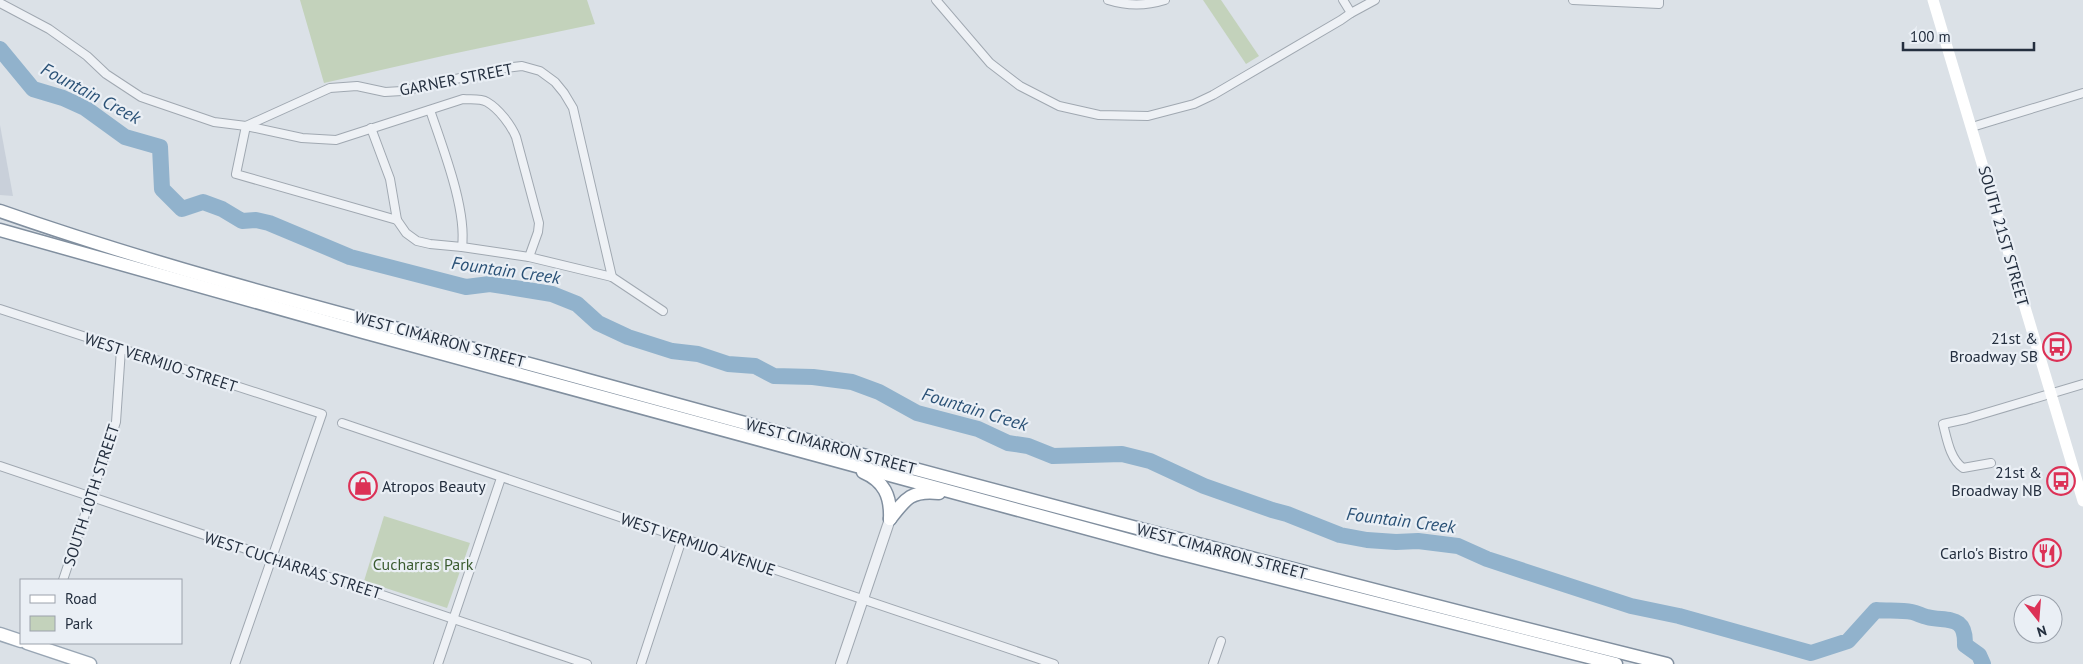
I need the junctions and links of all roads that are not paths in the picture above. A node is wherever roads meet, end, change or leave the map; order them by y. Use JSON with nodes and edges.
{"nodes":[{"id":1,"x":937,"y":0,"type":"edge"},
{"id":2,"x":1108,"y":0,"type":"edge"},
{"id":3,"x":1166,"y":0,"type":"edge"},
{"id":4,"x":1343,"y":0,"type":"edge"},
{"id":5,"x":1374,"y":0,"type":"edge"},
{"id":6,"x":1573,"y":0,"type":"edge"},
{"id":7,"x":1659,"y":0,"type":"edge"},
{"id":8,"x":1933,"y":0,"type":"edge"},
{"id":9,"x":1619,"y":1,"type":"edge"},
{"id":10,"x":0,"y":3,"type":"edge"},
{"id":11,"x":1351,"y":13,"type":"junction"},
{"id":12,"x":2083,"y":93,"type":"edge"},
{"id":13,"x":430,"y":110,"type":"junction"},
{"id":14,"x":246,"y":126,"type":"junction"},
{"id":15,"x":1972,"y":127,"type":"junction"},
{"id":16,"x":371,"y":128,"type":"junction"},
{"id":17,"x":0,"y":211,"type":"edge"},
{"id":18,"x":397,"y":220,"type":"junction"},
{"id":19,"x":0,"y":230,"type":"edge"},
{"id":20,"x":462,"y":246,"type":"junction"},
{"id":21,"x":529,"y":256,"type":"junction"},
{"id":22,"x":612,"y":277,"type":"junction"},
{"id":23,"x":0,"y":309,"type":"edge"},
{"id":24,"x":663,"y":311,"type":"dead end"},
{"id":25,"x":121,"y":349,"type":"junction"},
{"id":26,"x":2083,"y":384,"type":"edge"},
{"id":27,"x":2051,"y":394,"type":"junction"},
{"id":28,"x":342,"y":424,"type":"dead end"},
{"id":29,"x":819,"y":455,"type":"junction"},
{"id":30,"x":1991,"y":463,"type":"dead end"},
{"id":31,"x":0,"y":466,"type":"edge"},
{"id":32,"x":501,"y":478,"type":"junction"},
{"id":33,"x":91,"y":496,"type":"junction"},
{"id":34,"x":2083,"y":502,"type":"edge"},
{"id":35,"x":994,"y":503,"type":"junction"},
{"id":36,"x":890,"y":519,"type":"junction"},
{"id":37,"x":682,"y":539,"type":"junction"},
{"id":38,"x":271,"y":558,"type":"junction"},
{"id":39,"x":63,"y":579,"type":"edge"},
{"id":40,"x":862,"y":600,"type":"junction"},
{"id":41,"x":454,"y":618,"type":"junction"},
{"id":42,"x":0,"y":634,"type":"edge"},
{"id":43,"x":20,"y":641,"type":"edge"},
{"id":44,"x":1221,"y":641,"type":"dead end"},
{"id":45,"x":41,"y":645,"type":"edge"},
{"id":46,"x":1048,"y":663,"type":"edge"},
{"id":47,"x":90,"y":664,"type":"edge"},
{"id":48,"x":235,"y":664,"type":"edge"},
{"id":49,"x":438,"y":664,"type":"edge"},
{"id":50,"x":587,"y":664,"type":"edge"},
{"id":51,"x":641,"y":664,"type":"edge"},
{"id":52,"x":841,"y":664,"type":"edge"},
{"id":53,"x":1213,"y":664,"type":"edge"},
{"id":54,"x":1616,"y":664,"type":"edge"},
{"id":55,"x":1667,"y":664,"type":"edge"}],
"edges":[{"from":1,"to":11,"type":"street"},
{"from":2,"to":3,"type":"street"},
{"from":4,"to":11,"type":"street"},
{"from":5,"to":11,"type":"street"},
{"from":6,"to":9,"type":"street"},
{"from":7,"to":9,"type":"street"},
{"from":8,"to":15,"type":"main road","name":"SOUTH 21ST STREET"},
{"from":10,"to":14,"type":"street"},
{"from":12,"to":15,"type":"street"},
{"from":13,"to":16,"type":"street"},
{"from":13,"to":20,"type":"street"},
{"from":13,"to":21,"type":"street"},
{"from":14,"to":16,"type":"street"},
{"from":14,"to":18,"type":"street"},
{"from":14,"to":22,"type":"street","name":"GARNER STREET"},
{"from":15,"to":27,"type":"main road","name":"SOUTH 21ST STREET"},
{"from":16,"to":18,"type":"street"},
{"from":17,"to":55,"type":"main road","name":"WEST CIMARRON STREET"},
{"from":18,"to":20,"type":"street"},
{"from":19,"to":29,"type":"main road","name":"WEST CIMARRON STREET"},
{"from":20,"to":21,"type":"street"},
{"from":21,"to":22,"type":"street"},
{"from":22,"to":24,"type":"street"},
{"from":23,"to":25,"type":"street","name":"WEST VERMIJO STREET"},
{"from":25,"to":33,"type":"street","name":"SOUTH 10TH STREET"},
{"from":25,"to":38,"type":"street","name":"WEST VERMIJO STREET"},
{"from":26,"to":27,"type":"street"},
{"from":27,"to":30,"type":"street"},
{"from":27,"to":34,"type":"main road","name":"SOUTH 21ST STREET"},
{"from":28,"to":32,"type":"street","name":"WEST VERMIJO AVENUE"},
{"from":29,"to":35,"type":"main road","name":"WEST CIMARRON STREET"},
{"from":29,"to":36,"type":"main road"},
{"from":31,"to":33,"type":"street","name":"WEST CUCHARRAS STREET"},
{"from":32,"to":37,"type":"street","name":"WEST VERMIJO AVENUE"},
{"from":32,"to":41,"type":"street"},
{"from":33,"to":38,"type":"street","name":"WEST CUCHARRAS STREET"},
{"from":33,"to":39,"type":"street","name":"SOUTH 10TH STREET"},
{"from":35,"to":36,"type":"main road"},
{"from":35,"to":54,"type":"main road","name":"WEST CIMARRON STREET"},
{"from":36,"to":40,"type":"street"},
{"from":37,"to":40,"type":"street","name":"WEST VERMIJO AVENUE"},
{"from":37,"to":51,"type":"street"},
{"from":38,"to":41,"type":"street","name":"WEST CUCHARRAS STREET"},
{"from":38,"to":48,"type":"street"},
{"from":40,"to":46,"type":"street","name":"WEST VERMIJO AVENUE"},
{"from":40,"to":52,"type":"street"},
{"from":41,"to":49,"type":"street"},
{"from":41,"to":50,"type":"street","name":"WEST CUCHARRAS STREET"},
{"from":42,"to":43,"type":"main road"},
{"from":44,"to":53,"type":"street"},
{"from":45,"to":47,"type":"main road"}]}
